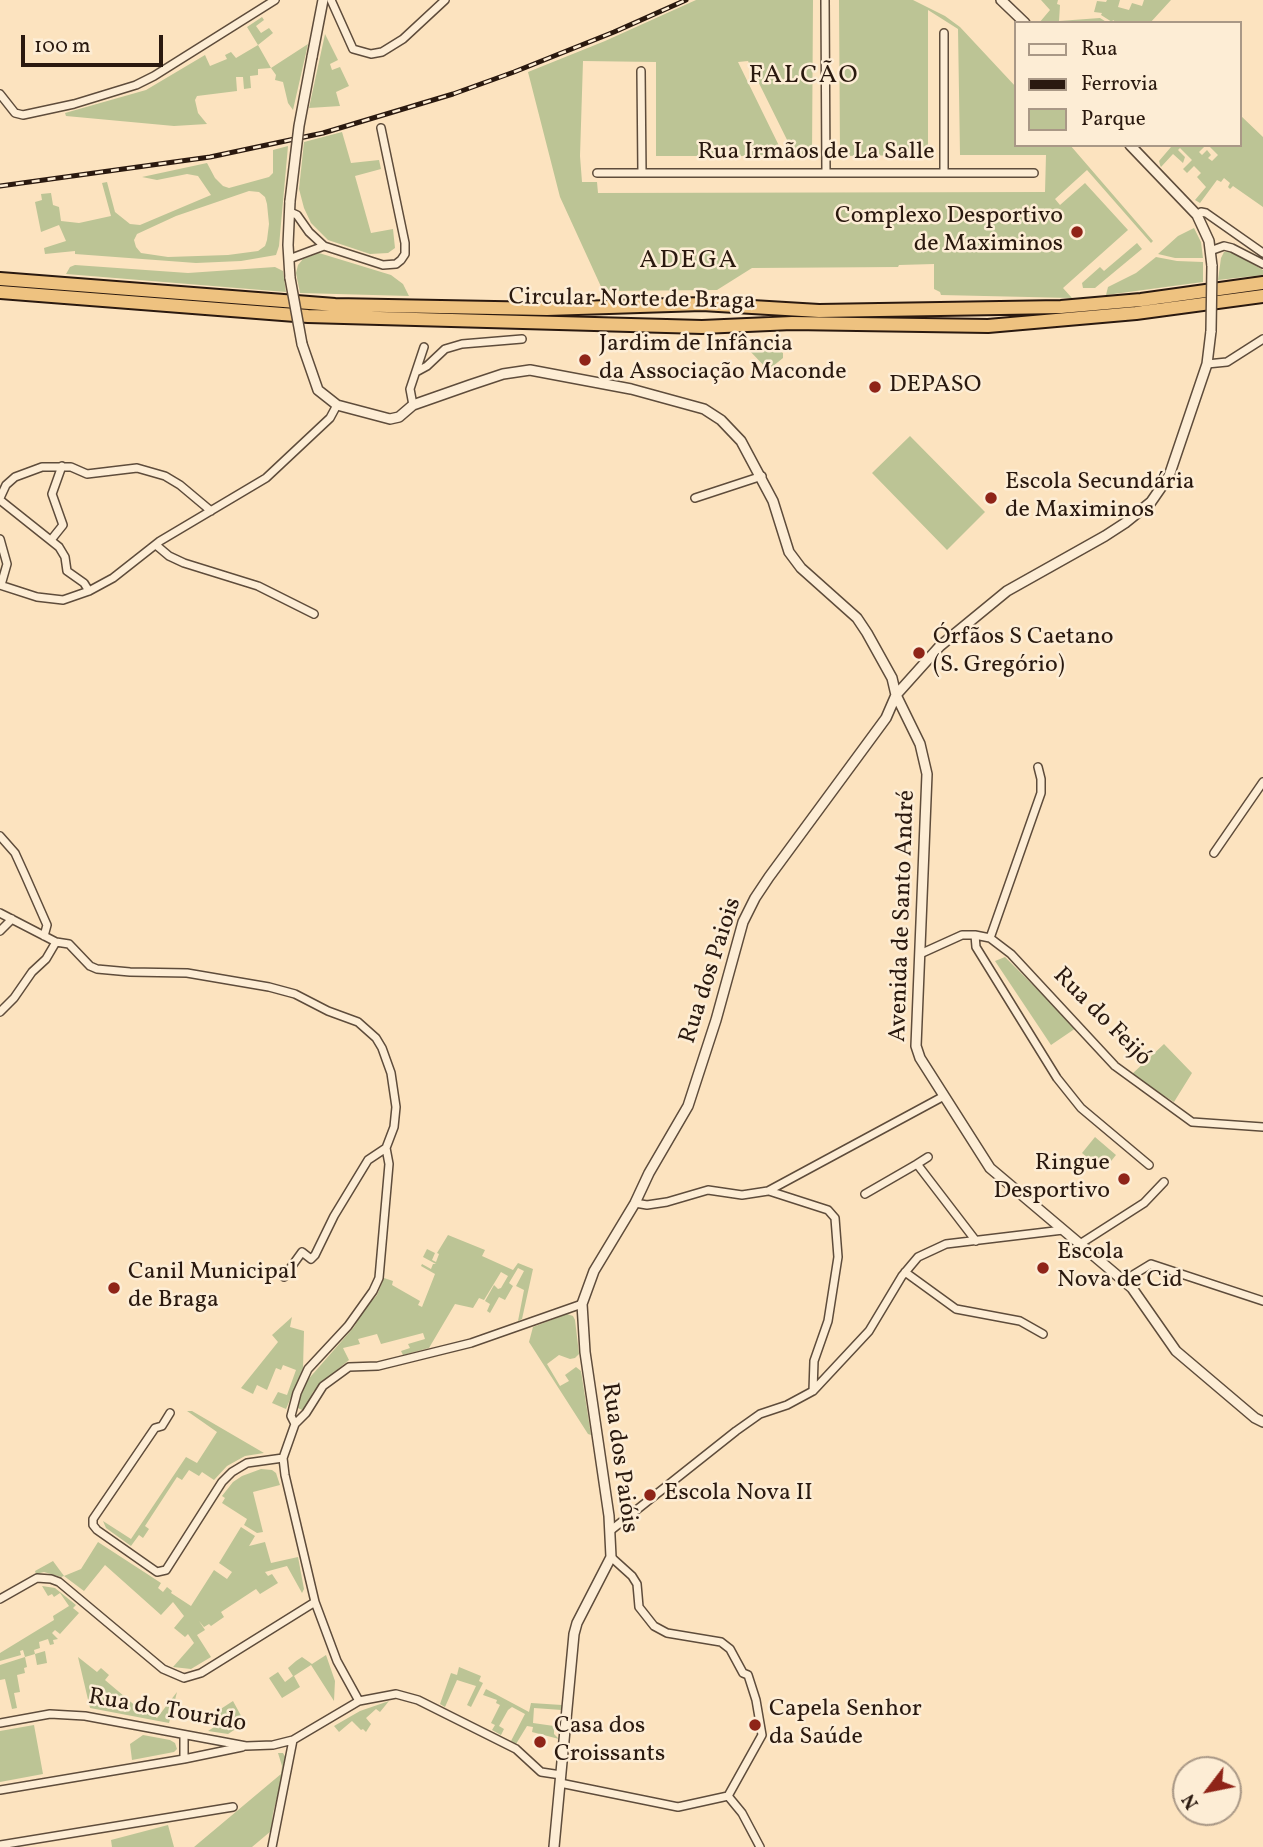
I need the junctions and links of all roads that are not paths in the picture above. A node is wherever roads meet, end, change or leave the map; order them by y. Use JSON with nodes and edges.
{"nodes":[{"id":1,"x":275,"y":0,"type":"edge"},
{"id":2,"x":323,"y":0,"type":"edge"},
{"id":3,"x":331,"y":0,"type":"edge"},
{"id":4,"x":445,"y":0,"type":"edge"},
{"id":5,"x":825,"y":0,"type":"edge"},
{"id":6,"x":1001,"y":0,"type":"edge"},
{"id":7,"x":1023,"y":21,"type":"edge"},
{"id":8,"x":944,"y":33,"type":"dead end"},
{"id":9,"x":641,"y":71,"type":"dead end"},
{"id":10,"x":0,"y":94,"type":"edge"},
{"id":11,"x":381,"y":128,"type":"dead end"},
{"id":12,"x":1132,"y":147,"type":"edge"},
{"id":13,"x":597,"y":173,"type":"dead end"},
{"id":14,"x":642,"y":173,"type":"junction"},
{"id":15,"x":826,"y":173,"type":"junction"},
{"id":16,"x":944,"y":173,"type":"junction"},
{"id":17,"x":1034,"y":173,"type":"dead end"},
{"id":18,"x":290,"y":212,"type":"junction"},
{"id":19,"x":1196,"y":215,"type":"junction"},
{"id":20,"x":324,"y":246,"type":"junction"},
{"id":21,"x":1210,"y":251,"type":"junction"},
{"id":22,"x":1263,"y":253,"type":"edge"},
{"id":23,"x":289,"y":259,"type":"junction"},
{"id":24,"x":1263,"y":264,"type":"edge"},
{"id":25,"x":0,"y":279,"type":"edge"},
{"id":26,"x":1263,"y":283,"type":"edge"},
{"id":27,"x":0,"y":292,"type":"edge"},
{"id":28,"x":1263,"y":296,"type":"edge"},
{"id":29,"x":522,"y":339,"type":"dead end"},
{"id":30,"x":1263,"y":339,"type":"edge"},
{"id":31,"x":424,"y":347,"type":"dead end"},
{"id":32,"x":1207,"y":364,"type":"junction"},
{"id":33,"x":416,"y":372,"type":"junction"},
{"id":34,"x":337,"y":405,"type":"junction"},
{"id":35,"x":413,"y":405,"type":"junction"},
{"id":36,"x":62,"y":466,"type":"junction"},
{"id":37,"x":762,"y":476,"type":"junction"},
{"id":38,"x":695,"y":498,"type":"dead end"},
{"id":39,"x":0,"y":499,"type":"edge"},
{"id":40,"x":211,"y":512,"type":"junction"},
{"id":41,"x":0,"y":540,"type":"edge"},
{"id":42,"x":51,"y":540,"type":"junction"},
{"id":43,"x":156,"y":545,"type":"junction"},
{"id":44,"x":0,"y":585,"type":"edge"},
{"id":45,"x":89,"y":591,"type":"junction"},
{"id":46,"x":314,"y":614,"type":"dead end"},
{"id":47,"x":896,"y":695,"type":"junction"},
{"id":48,"x":1038,"y":767,"type":"dead end"},
{"id":49,"x":1263,"y":782,"type":"edge"},
{"id":50,"x":0,"y":836,"type":"edge"},
{"id":51,"x":1214,"y":853,"type":"dead end"},
{"id":52,"x":0,"y":913,"type":"edge"},
{"id":53,"x":12,"y":919,"type":"junction"},
{"id":54,"x":0,"y":931,"type":"edge"},
{"id":55,"x":975,"y":935,"type":"junction"},
{"id":56,"x":44,"y":936,"type":"junction"},
{"id":57,"x":990,"y":938,"type":"junction"},
{"id":58,"x":56,"y":942,"type":"junction"},
{"id":59,"x":920,"y":954,"type":"junction"},
{"id":60,"x":0,"y":1012,"type":"edge"},
{"id":61,"x":944,"y":1096,"type":"junction"},
{"id":62,"x":1263,"y":1127,"type":"edge"},
{"id":63,"x":386,"y":1148,"type":"junction"},
{"id":64,"x":928,"y":1157,"type":"dead end"},
{"id":65,"x":918,"y":1164,"type":"junction"},
{"id":66,"x":1149,"y":1165,"type":"dead end"},
{"id":67,"x":1164,"y":1182,"type":"dead end"},
{"id":68,"x":768,"y":1191,"type":"junction"},
{"id":69,"x":865,"y":1194,"type":"dead end"},
{"id":70,"x":635,"y":1203,"type":"junction"},
{"id":71,"x":1063,"y":1230,"type":"junction"},
{"id":72,"x":976,"y":1241,"type":"junction"},
{"id":73,"x":1080,"y":1244,"type":"junction"},
{"id":74,"x":905,"y":1272,"type":"junction"},
{"id":75,"x":284,"y":1277,"type":"dead end"},
{"id":76,"x":1123,"y":1281,"type":"junction"},
{"id":77,"x":1263,"y":1301,"type":"edge"},
{"id":78,"x":582,"y":1304,"type":"junction"},
{"id":79,"x":1043,"y":1334,"type":"dead end"},
{"id":80,"x":813,"y":1391,"type":"junction"},
{"id":81,"x":170,"y":1413,"type":"dead end"},
{"id":82,"x":1263,"y":1422,"type":"edge"},
{"id":83,"x":295,"y":1424,"type":"junction"},
{"id":84,"x":283,"y":1458,"type":"junction"},
{"id":85,"x":610,"y":1531,"type":"junction"},
{"id":86,"x":611,"y":1557,"type":"junction"},
{"id":87,"x":0,"y":1599,"type":"edge"},
{"id":88,"x":315,"y":1602,"type":"junction"},
{"id":89,"x":359,"y":1701,"type":"junction"},
{"id":90,"x":0,"y":1723,"type":"edge"},
{"id":91,"x":184,"y":1735,"type":"junction"},
{"id":92,"x":293,"y":1740,"type":"junction"},
{"id":93,"x":246,"y":1746,"type":"junction"},
{"id":94,"x":184,"y":1759,"type":"junction"},
{"id":95,"x":560,"y":1779,"type":"junction"},
{"id":96,"x":0,"y":1790,"type":"edge"},
{"id":97,"x":728,"y":1796,"type":"junction"},
{"id":98,"x":233,"y":1807,"type":"dead end"},
{"id":99,"x":0,"y":1845,"type":"edge"},
{"id":100,"x":272,"y":1847,"type":"edge"},
{"id":101,"x":554,"y":1847,"type":"edge"},
{"id":102,"x":760,"y":1847,"type":"edge"}],
"edges":[{"from":1,"to":10,"type":"street"},
{"from":2,"to":18,"type":"street","bridge":true},
{"from":3,"to":4,"type":"street"},
{"from":5,"to":15,"type":"street"},
{"from":6,"to":7,"type":"street"},
{"from":8,"to":16,"type":"street"},
{"from":9,"to":14,"type":"street"},
{"from":11,"to":20,"type":"street"},
{"from":12,"to":19,"type":"street"},
{"from":13,"to":14,"type":"street","name":"Rua Irmãos de La Salle"},
{"from":14,"to":15,"type":"street","name":"Rua Irmãos de La Salle"},
{"from":15,"to":16,"type":"street","name":"Rua Irmãos de La Salle"},
{"from":16,"to":17,"type":"street","name":"Rua Irmãos de La Salle"},
{"from":18,"to":20,"type":"street"},
{"from":18,"to":23,"type":"street"},
{"from":19,"to":21,"type":"street","name":"Rua dos Paiois"},
{"from":19,"to":22,"type":"street"},
{"from":20,"to":23,"type":"street"},
{"from":21,"to":24,"type":"street"},
{"from":21,"to":32,"type":"street","name":"Rua dos Paiois","bridge":true},
{"from":23,"to":34,"type":"street","bridge":true},
{"from":25,"to":26,"type":"highway","name":"Circular Norte de Braga"},
{"from":27,"to":28,"type":"highway","name":"Circular Norte de Braga"},
{"from":29,"to":33,"type":"street"},
{"from":30,"to":32,"type":"street"},
{"from":31,"to":33,"type":"street"},
{"from":32,"to":47,"type":"street","name":"Rua dos Paiois"},
{"from":33,"to":35,"type":"street"},
{"from":34,"to":35,"type":"street","name":"Avenida de Santo André"},
{"from":34,"to":40,"type":"street"},
{"from":35,"to":37,"type":"street","name":"Avenida de Santo André"},
{"from":36,"to":39,"type":"street"},
{"from":36,"to":40,"type":"street"},
{"from":36,"to":42,"type":"street"},
{"from":37,"to":38,"type":"street"},
{"from":37,"to":47,"type":"street","name":"Avenida de Santo André"},
{"from":39,"to":42,"type":"street"},
{"from":40,"to":43,"type":"street"},
{"from":41,"to":44,"type":"street"},
{"from":42,"to":45,"type":"street"},
{"from":43,"to":45,"type":"street"},
{"from":43,"to":46,"type":"street"},
{"from":44,"to":45,"type":"street"},
{"from":47,"to":59,"type":"street","name":"Avenida de Santo André"},
{"from":47,"to":70,"type":"street","name":"Rua dos Paiois"},
{"from":48,"to":57,"type":"street"},
{"from":49,"to":51,"type":"street"},
{"from":50,"to":56,"type":"street"},
{"from":52,"to":53,"type":"street"},
{"from":53,"to":54,"type":"street"},
{"from":53,"to":56,"type":"street"},
{"from":55,"to":57,"type":"street","name":"Rua do Feijó"},
{"from":55,"to":59,"type":"street","name":"Rua do Feijó"},
{"from":55,"to":66,"type":"street"},
{"from":56,"to":58,"type":"street"},
{"from":57,"to":62,"type":"street","name":"Rua do Feijó"},
{"from":58,"to":60,"type":"street"},
{"from":58,"to":63,"type":"street"},
{"from":59,"to":61,"type":"street","name":"Avenida de Santo André"},
{"from":61,"to":68,"type":"street"},
{"from":61,"to":71,"type":"street","name":"Avenida de Santo André"},
{"from":63,"to":75,"type":"street"},
{"from":63,"to":83,"type":"street"},
{"from":64,"to":65,"type":"street"},
{"from":65,"to":69,"type":"street"},
{"from":65,"to":72,"type":"street"},
{"from":67,"to":73,"type":"street"},
{"from":68,"to":70,"type":"street"},
{"from":68,"to":80,"type":"street"},
{"from":70,"to":78,"type":"street","name":"Rua dos Paióis"},
{"from":71,"to":72,"type":"street"},
{"from":71,"to":73,"type":"street","name":"Avenida de Santo André"},
{"from":72,"to":74,"type":"street"},
{"from":73,"to":76,"type":"street","name":"Avenida de Santo André"},
{"from":74,"to":79,"type":"street"},
{"from":74,"to":80,"type":"street"},
{"from":76,"to":77,"type":"street"},
{"from":76,"to":82,"type":"street","name":"Avenida de Santo André"},
{"from":78,"to":83,"type":"street"},
{"from":78,"to":85,"type":"street","name":"Rua dos Paióis"},
{"from":80,"to":85,"type":"street"},
{"from":81,"to":84,"type":"street"},
{"from":83,"to":84,"type":"street"},
{"from":84,"to":88,"type":"street"},
{"from":85,"to":86,"type":"street","name":"Rua dos Paióis"},
{"from":86,"to":95,"type":"street","name":"Rua dos Paióis"},
{"from":86,"to":97,"type":"street"},
{"from":87,"to":88,"type":"street"},
{"from":88,"to":89,"type":"street"},
{"from":89,"to":92,"type":"street","name":"Rua do Tourido"},
{"from":89,"to":95,"type":"street","name":"Rua do Tourido"},
{"from":90,"to":91,"type":"street","name":"Rua do Tourido"},
{"from":91,"to":93,"type":"street","name":"Rua do Tourido"},
{"from":91,"to":94,"type":"street"},
{"from":92,"to":93,"type":"street","name":"Rua do Tourido"},
{"from":92,"to":100,"type":"street"},
{"from":93,"to":94,"type":"street"},
{"from":94,"to":96,"type":"street"},
{"from":95,"to":97,"type":"street","name":"Rua do Tourido"},
{"from":95,"to":101,"type":"street","name":"Rua dos Paióis"},
{"from":97,"to":102,"type":"street"},
{"from":98,"to":99,"type":"street"}]}
